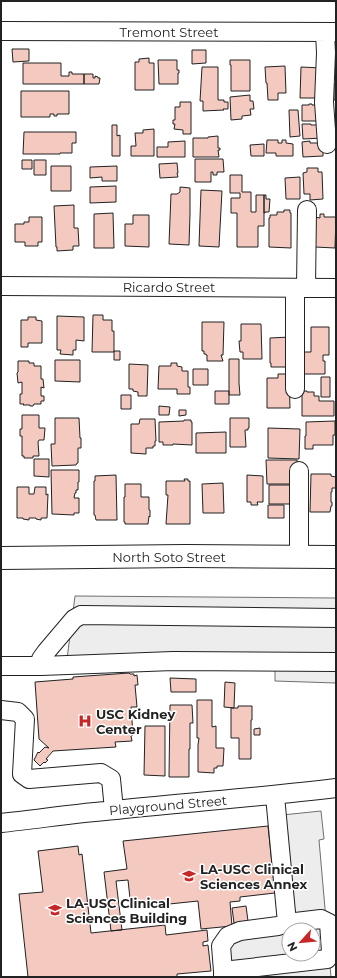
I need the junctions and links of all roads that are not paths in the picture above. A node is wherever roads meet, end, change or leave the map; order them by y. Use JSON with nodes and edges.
{"nodes":[{"id":1,"x":1,"y":31,"type":"edge"},
{"id":2,"x":330,"y":32,"type":"edge"},
{"id":3,"x":326,"y":144,"type":"dead end"},
{"id":4,"x":307,"y":210,"type":"dead end"},
{"id":5,"x":1,"y":286,"type":"edge"},
{"id":6,"x":301,"y":288,"type":"junction"},
{"id":7,"x":336,"y":288,"type":"edge"},
{"id":8,"x":295,"y":389,"type":"dead end"},
{"id":9,"x":303,"y":472,"type":"dead end"},
{"id":10,"x":303,"y":556,"type":"junction"},
{"id":11,"x":336,"y":557,"type":"edge"},
{"id":12,"x":1,"y":558,"type":"edge"},
{"id":13,"x":336,"y":618,"type":"edge"},
{"id":14,"x":336,"y":662,"type":"edge"},
{"id":15,"x":1,"y":666,"type":"edge"},
{"id":16,"x":42,"y":666,"type":"junction"},
{"id":17,"x":1,"y":710,"type":"edge"},
{"id":18,"x":336,"y":788,"type":"edge"},
{"id":19,"x":275,"y":796,"type":"junction"},
{"id":20,"x":114,"y":810,"type":"junction"},
{"id":21,"x":1,"y":823,"type":"edge"},
{"id":22,"x":287,"y":922,"type":"edge"},
{"id":23,"x":294,"y":922,"type":"edge"},
{"id":24,"x":281,"y":925,"type":"edge"},
{"id":25,"x":321,"y":960,"type":"edge"},
{"id":26,"x":306,"y":962,"type":"edge"},
{"id":27,"x":223,"y":974,"type":"edge"}],
"edges":[{"from":1,"to":2,"type":"street","name":"Tremont Street"},
{"from":2,"to":3,"type":"street"},
{"from":4,"to":6,"type":"street"},
{"from":5,"to":6,"type":"street","name":"Ricardo Street"},
{"from":6,"to":7,"type":"street","name":"Ricardo Street"},
{"from":6,"to":8,"type":"street"},
{"from":9,"to":10,"type":"street"},
{"from":10,"to":11,"type":"main road","name":"North Soto Street"},
{"from":10,"to":12,"type":"main road","name":"North Soto Street"},
{"from":13,"to":16,"type":"street"},
{"from":14,"to":16,"type":"street"},
{"from":15,"to":16,"type":"street"},
{"from":17,"to":20,"type":"street"},
{"from":18,"to":19,"type":"street","name":"Playground Street"},
{"from":19,"to":20,"type":"street","name":"Playground Street"},
{"from":19,"to":22,"type":"street"},
{"from":20,"to":21,"type":"street","name":"Playground Street"},
{"from":23,"to":25,"type":"street"},
{"from":24,"to":27,"type":"street"},
{"from":26,"to":27,"type":"street"}]}
